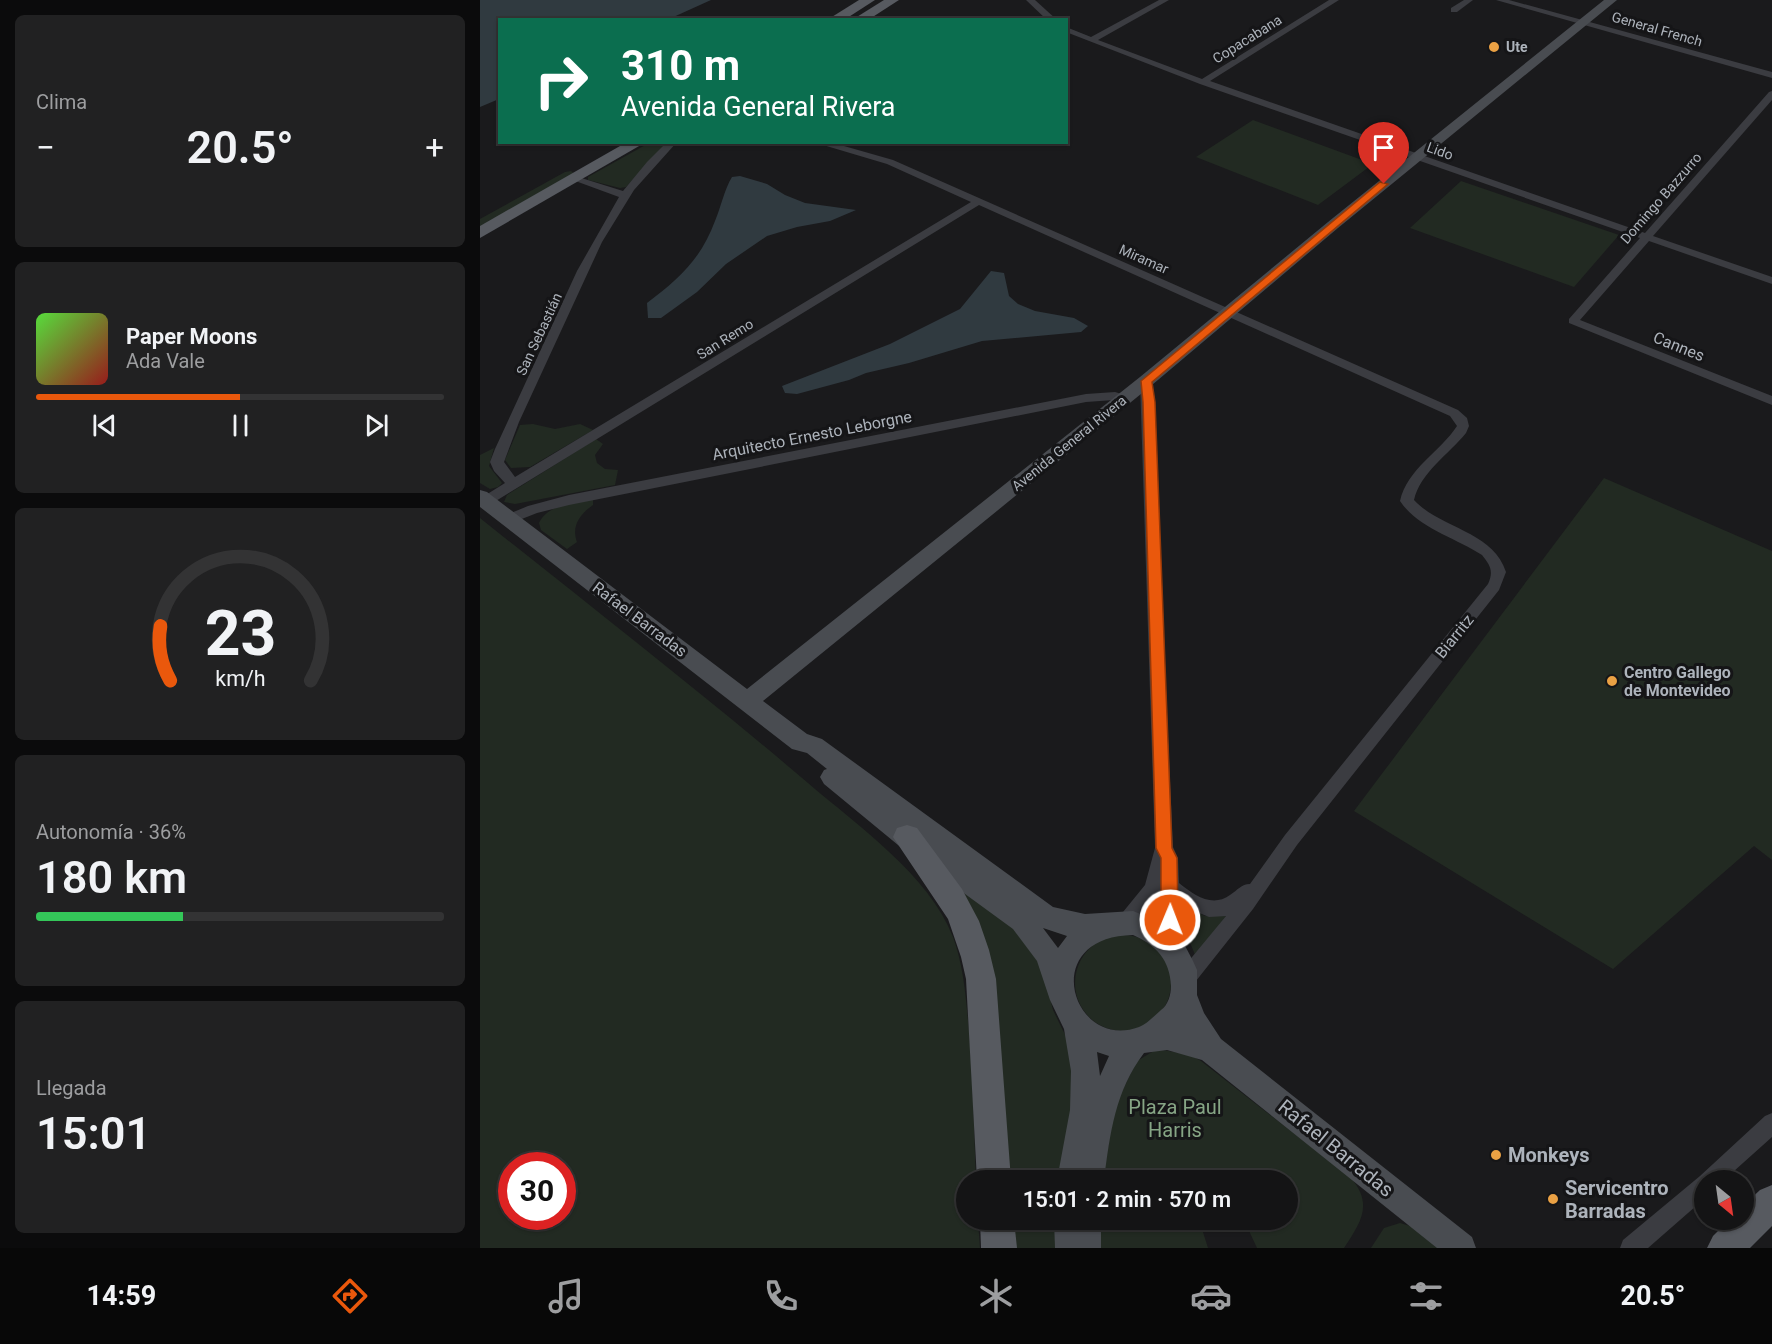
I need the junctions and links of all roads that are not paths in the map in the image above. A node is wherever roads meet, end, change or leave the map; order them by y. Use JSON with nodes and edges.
{"nodes":[{"id":1,"x":869,"y":0,"type":"edge"},
{"id":2,"x":893,"y":0,"type":"edge"},
{"id":3,"x":1030,"y":0,"type":"edge"},
{"id":4,"x":1165,"y":0,"type":"edge"},
{"id":5,"x":1335,"y":0,"type":"edge"},
{"id":6,"x":1469,"y":0,"type":"edge"},
{"id":7,"x":1500,"y":0,"type":"edge"},
{"id":8,"x":1611,"y":0,"type":"edge"},
{"id":9,"x":1454,"y":10,"type":"dead end"},
{"id":10,"x":837,"y":18,"type":"edge"},
{"id":11,"x":862,"y":18,"type":"edge"},
{"id":12,"x":1051,"y":18,"type":"edge"},
{"id":13,"x":1583,"y":23,"type":"junction"},
{"id":14,"x":1068,"y":30,"type":"edge"},
{"id":15,"x":1091,"y":40,"type":"junction"},
{"id":16,"x":1772,"y":75,"type":"edge"},
{"id":17,"x":1203,"y":82,"type":"junction"},
{"id":18,"x":1772,"y":94,"type":"edge"},
{"id":19,"x":607,"y":144,"type":"edge"},
{"id":20,"x":635,"y":144,"type":"edge"},
{"id":21,"x":671,"y":144,"type":"edge"},
{"id":22,"x":824,"y":144,"type":"edge"},
{"id":23,"x":1417,"y":157,"type":"junction"},
{"id":24,"x":579,"y":171,"type":"junction"},
{"id":25,"x":625,"y":195,"type":"junction"},
{"id":26,"x":979,"y":201,"type":"junction"},
{"id":27,"x":480,"y":214,"type":"edge"},
{"id":28,"x":480,"y":233,"type":"edge"},
{"id":29,"x":1647,"y":236,"type":"junction"},
{"id":30,"x":1772,"y":281,"type":"edge"},
{"id":31,"x":1227,"y":313,"type":"junction"},
{"id":32,"x":1573,"y":321,"type":"joint"},
{"id":33,"x":1146,"y":381,"type":"junction"},
{"id":34,"x":1124,"y":399,"type":"junction"},
{"id":35,"x":1772,"y":401,"type":"edge"},
{"id":36,"x":1454,"y":413,"type":"joint"},
{"id":37,"x":514,"y":483,"type":"junction"},
{"id":38,"x":483,"y":499,"type":"edge"},
{"id":39,"x":509,"y":519,"type":"junction"},
{"id":40,"x":748,"y":701,"type":"junction"},
{"id":41,"x":800,"y":742,"type":"junction"},
{"id":42,"x":907,"y":837,"type":"junction"},
{"id":43,"x":1164,"y":848,"type":"junction"},
{"id":44,"x":1262,"y":880,"type":"junction"},
{"id":45,"x":1170,"y":887,"type":"junction"},
{"id":46,"x":1113,"y":925,"type":"junction"},
{"id":47,"x":1172,"y":946,"type":"junction"},
{"id":48,"x":1060,"y":985,"type":"junction"},
{"id":49,"x":1185,"y":987,"type":"junction"},
{"id":50,"x":1077,"y":1025,"type":"junction"},
{"id":51,"x":1142,"y":1041,"type":"junction"},
{"id":52,"x":1211,"y":1049,"type":"junction"},
{"id":53,"x":1772,"y":1123,"type":"edge"},
{"id":54,"x":993,"y":1170,"type":"edge"},
{"id":55,"x":1074,"y":1170,"type":"edge"},
{"id":56,"x":1091,"y":1170,"type":"edge"},
{"id":57,"x":1720,"y":1170,"type":"edge"},
{"id":58,"x":1694,"y":1194,"type":"edge"},
{"id":59,"x":1772,"y":1202,"type":"edge"},
{"id":60,"x":998,"y":1230,"type":"edge"},
{"id":61,"x":1069,"y":1230,"type":"edge"},
{"id":62,"x":1086,"y":1230,"type":"edge"},
{"id":63,"x":999,"y":1248,"type":"edge"},
{"id":64,"x":1070,"y":1248,"type":"edge"},
{"id":65,"x":1086,"y":1248,"type":"edge"},
{"id":66,"x":1461,"y":1248,"type":"edge"},
{"id":67,"x":1631,"y":1248,"type":"edge"},
{"id":68,"x":1725,"y":1248,"type":"edge"}],
"edges":[{"from":1,"to":10,"type":"main road"},
{"from":2,"to":11,"type":"main road"},
{"from":3,"to":12,"type":"street"},
{"from":4,"to":15,"type":"street"},
{"from":5,"to":17,"type":"street","name":"Copacabana"},
{"from":6,"to":9,"type":"street"},
{"from":7,"to":13,"type":"street","name":"General French"},
{"from":8,"to":13,"type":"main road","name":"Avenida General Rivera"},
{"from":13,"to":16,"type":"street","name":"General French"},
{"from":13,"to":23,"type":"main road","name":"Avenida General Rivera"},
{"from":14,"to":15,"type":"street","name":"Lido"},
{"from":15,"to":17,"type":"street","name":"Lido"},
{"from":17,"to":23,"type":"street","name":"Lido"},
{"from":18,"to":29,"type":"street","name":"Domingo Bazzurro"},
{"from":19,"to":24,"type":"main road"},
{"from":20,"to":24,"type":"main road"},
{"from":21,"to":25,"type":"street","name":"San Sebastián"},
{"from":22,"to":26,"type":"street","name":"Miramar"},
{"from":23,"to":29,"type":"street","name":"Lido"},
{"from":23,"to":31,"type":"main road","name":"Avenida General Rivera"},
{"from":24,"to":25,"type":"street"},
{"from":24,"to":27,"type":"main road"},
{"from":24,"to":28,"type":"main road"},
{"from":25,"to":37,"type":"street","name":"San Sebastián"},
{"from":26,"to":31,"type":"street","name":"Miramar"},
{"from":26,"to":37,"type":"street","name":"San Remo"},
{"from":29,"to":30,"type":"street","name":"Lido"},
{"from":29,"to":32,"type":"street","name":"Domingo Bazzurro"},
{"from":31,"to":33,"type":"main road","name":"Avenida General Rivera"},
{"from":31,"to":36,"type":"street","name":"Miramar"},
{"from":32,"to":35,"type":"street","name":"Cannes"},
{"from":33,"to":34,"type":"main road","name":"Avenida General Rivera"},
{"from":33,"to":43,"type":"street"},
{"from":34,"to":39,"type":"street","name":"Arquitecto Ernesto Leborgne"},
{"from":34,"to":40,"type":"main road","name":"Avenida General Rivera"},
{"from":36,"to":44,"type":"street","name":"Biarritz"},
{"from":37,"to":38,"type":"street","name":"San Remo"},
{"from":38,"to":39,"type":"main road","name":"Rafael Barradas"},
{"from":39,"to":40,"type":"main road","name":"Rafael Barradas"},
{"from":40,"to":41,"type":"main road","name":"Rafael Barradas"},
{"from":41,"to":42,"type":"main road","name":"Rafael Barradas"},
{"from":41,"to":46,"type":"main road","name":"Rafael Barradas"},
{"from":42,"to":48,"type":"main road","name":"Rafael Barradas"},
{"from":42,"to":54,"type":"main road"},
{"from":43,"to":45,"type":"street"},
{"from":43,"to":46,"type":"street"},
{"from":44,"to":45,"type":"street","name":"Biarritz"},
{"from":44,"to":49,"type":"street","name":"Biarritz"},
{"from":45,"to":47,"type":"street"},
{"from":46,"to":47,"type":"main road","name":"Rafael Barradas"},
{"from":46,"to":48,"type":"main road","name":"Rafael Barradas"},
{"from":47,"to":49,"type":"main road","name":"Rafael Barradas"},
{"from":48,"to":50,"type":"main road","name":"Rafael Barradas"},
{"from":49,"to":51,"type":"main road"},
{"from":49,"to":52,"type":"main road","name":"Rafael Barradas"},
{"from":50,"to":51,"type":"main road","name":"Rafael Barradas"},
{"from":50,"to":55,"type":"main road"},
{"from":51,"to":52,"type":"main road","name":"Rafael Barradas"},
{"from":51,"to":56,"type":"main road"},
{"from":52,"to":66,"type":"main road","name":"Rafael Barradas"},
{"from":53,"to":57,"type":"street"},
{"from":58,"to":67,"type":"street"},
{"from":59,"to":68,"type":"main road"},
{"from":60,"to":63,"type":"main road"},
{"from":61,"to":64,"type":"main road"},
{"from":62,"to":65,"type":"main road"}]}
